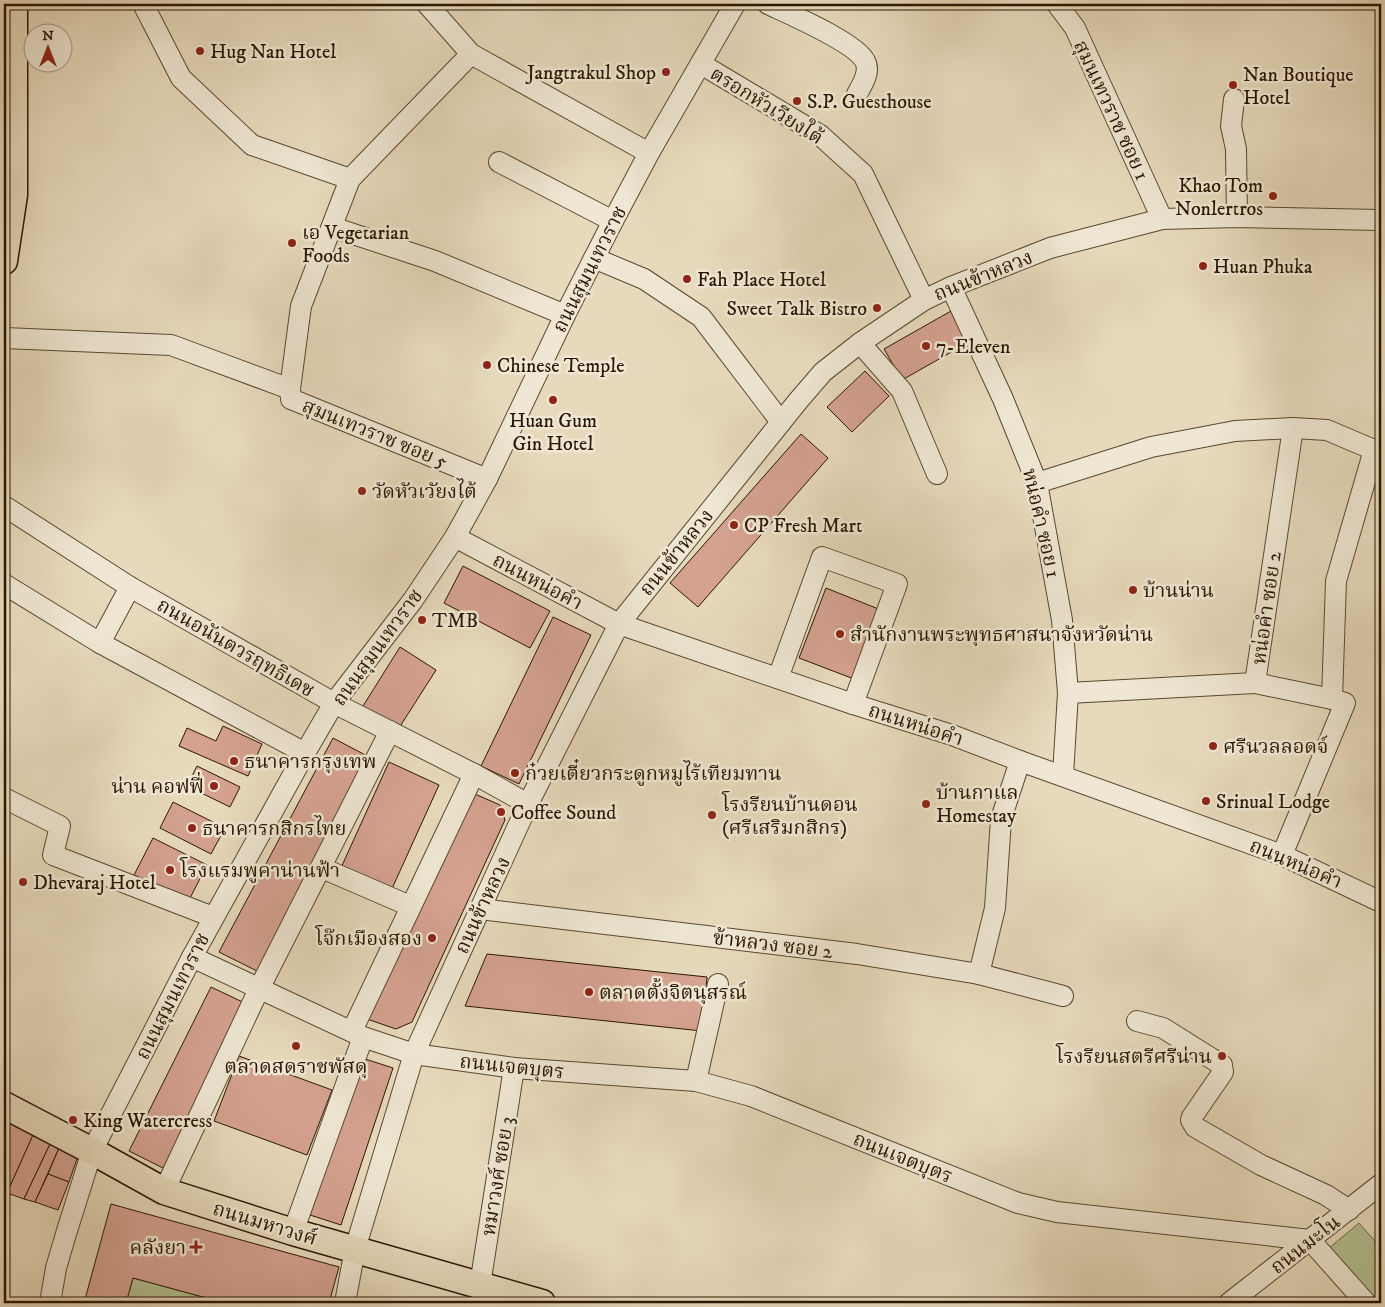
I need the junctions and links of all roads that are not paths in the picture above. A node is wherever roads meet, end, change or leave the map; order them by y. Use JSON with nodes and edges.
{"nodes":[{"id":1,"x":14,"y":4,"type":"edge"},
{"id":2,"x":143,"y":4,"type":"edge"},
{"id":3,"x":427,"y":4,"type":"edge"},
{"id":4,"x":735,"y":4,"type":"edge"},
{"id":5,"x":768,"y":4,"type":"edge"},
{"id":6,"x":1057,"y":4,"type":"edge"},
{"id":7,"x":471,"y":54,"type":"junction"},
{"id":8,"x":701,"y":64,"type":"junction"},
{"id":9,"x":857,"y":94,"type":"dead end"},
{"id":10,"x":1234,"y":99,"type":"dead end"},
{"id":11,"x":649,"y":153,"type":"junction"},
{"id":12,"x":499,"y":162,"type":"dead end"},
{"id":13,"x":350,"y":179,"type":"junction"},
{"id":14,"x":1237,"y":217,"type":"junction"},
{"id":15,"x":1162,"y":219,"type":"junction"},
{"id":16,"x":1381,"y":220,"type":"edge"},
{"id":17,"x":613,"y":221,"type":"junction"},
{"id":18,"x":332,"y":227,"type":"junction"},
{"id":19,"x":594,"y":258,"type":"junction"},
{"id":20,"x":4,"y":261,"type":"edge"},
{"id":21,"x":951,"y":287,"type":"junction"},
{"id":22,"x":924,"y":300,"type":"junction"},
{"id":23,"x":565,"y":316,"type":"junction"},
{"id":24,"x":4,"y":338,"type":"edge"},
{"id":25,"x":860,"y":343,"type":"junction"},
{"id":26,"x":290,"y":394,"type":"junction"},
{"id":27,"x":781,"y":422,"type":"junction"},
{"id":28,"x":1293,"y":428,"type":"junction"},
{"id":29,"x":937,"y":474,"type":"dead end"},
{"id":30,"x":487,"y":479,"type":"junction"},
{"id":31,"x":1037,"y":483,"type":"junction"},
{"id":32,"x":4,"y":506,"type":"edge"},
{"id":33,"x":455,"y":537,"type":"junction"},
{"id":34,"x":4,"y":584,"type":"edge"},
{"id":35,"x":130,"y":586,"type":"junction"},
{"id":36,"x":619,"y":624,"type":"junction"},
{"id":37,"x":100,"y":643,"type":"junction"},
{"id":38,"x":778,"y":678,"type":"junction"},
{"id":39,"x":1256,"y":683,"type":"junction"},
{"id":40,"x":1068,"y":693,"type":"junction"},
{"id":41,"x":1332,"y":699,"type":"junction"},
{"id":42,"x":334,"y":704,"type":"junction"},
{"id":43,"x":853,"y":704,"type":"junction"},
{"id":44,"x":390,"y":731,"type":"junction"},
{"id":45,"x":305,"y":752,"type":"junction"},
{"id":46,"x":1020,"y":761,"type":"junction"},
{"id":47,"x":474,"y":774,"type":"junction"},
{"id":48,"x":1063,"y":776,"type":"junction"},
{"id":49,"x":4,"y":798,"type":"edge"},
{"id":50,"x":528,"y":804,"type":"junction"},
{"id":51,"x":1282,"y":855,"type":"junction"},
{"id":52,"x":322,"y":868,"type":"junction"},
{"id":53,"x":1379,"y":895,"type":"edge"},
{"id":54,"x":410,"y":906,"type":"junction"},
{"id":55,"x":480,"y":909,"type":"junction"},
{"id":56,"x":213,"y":917,"type":"junction"},
{"id":57,"x":192,"y":957,"type":"junction"},
{"id":58,"x":979,"y":974,"type":"junction"},
{"id":59,"x":718,"y":984,"type":"dead end"},
{"id":60,"x":259,"y":989,"type":"junction"},
{"id":61,"x":1063,"y":996,"type":"dead end"},
{"id":62,"x":1137,"y":1021,"type":"dead end"},
{"id":63,"x":357,"y":1034,"type":"junction"},
{"id":64,"x":414,"y":1054,"type":"junction"},
{"id":65,"x":514,"y":1068,"type":"junction"},
{"id":66,"x":696,"y":1081,"type":"junction"},
{"id":67,"x":4,"y":1105,"type":"edge"},
{"id":68,"x":92,"y":1150,"type":"junction"},
{"id":69,"x":1381,"y":1184,"type":"edge"},
{"id":70,"x":164,"y":1191,"type":"junction"},
{"id":71,"x":1349,"y":1210,"type":"junction"},
{"id":72,"x":293,"y":1232,"type":"junction"},
{"id":73,"x":1310,"y":1240,"type":"junction"},
{"id":74,"x":355,"y":1249,"type":"junction"},
{"id":75,"x":480,"y":1285,"type":"junction"},
{"id":76,"x":50,"y":1303,"type":"edge"},
{"id":77,"x":346,"y":1303,"type":"edge"},
{"id":78,"x":542,"y":1303,"type":"edge"},
{"id":79,"x":1229,"y":1303,"type":"edge"},
{"id":80,"x":1366,"y":1303,"type":"edge"}],
"edges":[{"from":1,"to":20,"type":"main road"},
{"from":2,"to":13,"type":"street"},
{"from":3,"to":7,"type":"street"},
{"from":4,"to":8,"type":"street","name":"ถนนสุมนเทวราช"},
{"from":5,"to":9,"type":"street"},
{"from":6,"to":15,"type":"street","name":"สุมนเทวราช ซอย 1"},
{"from":7,"to":11,"type":"street"},
{"from":7,"to":13,"type":"street"},
{"from":8,"to":11,"type":"street","name":"ถนนสุมนเทวราช"},
{"from":8,"to":22,"type":"street","name":"ตรอกหัวเวียงใต้"},
{"from":10,"to":14,"type":"street"},
{"from":11,"to":17,"type":"street","name":"ถนนสุมนเทวราช"},
{"from":12,"to":17,"type":"street"},
{"from":13,"to":18,"type":"street"},
{"from":14,"to":15,"type":"street","name":"ถนนข้าหลวง"},
{"from":14,"to":16,"type":"street","name":"ถนนข้าหลวง"},
{"from":15,"to":21,"type":"street","name":"ถนนข้าหลวง"},
{"from":17,"to":19,"type":"street","name":"ถนนสุมนเทวราช"},
{"from":18,"to":23,"type":"street"},
{"from":18,"to":26,"type":"street"},
{"from":19,"to":23,"type":"street","name":"ถนนสุมนเทวราช"},
{"from":19,"to":27,"type":"street"},
{"from":21,"to":22,"type":"street","name":"ถนนข้าหลวง"},
{"from":21,"to":31,"type":"street","name":"หน่อคำ ซอย 1"},
{"from":22,"to":25,"type":"street","name":"ถนนข้าหลวง"},
{"from":23,"to":30,"type":"street","name":"ถนนสุมนเทวราช"},
{"from":24,"to":26,"type":"street","name":"สุมนเทวราช ซอย 5"},
{"from":25,"to":27,"type":"street","name":"ถนนข้าหลวง"},
{"from":25,"to":29,"type":"street"},
{"from":26,"to":30,"type":"street","name":"สุมนเทวราช ซอย 5"},
{"from":27,"to":36,"type":"street","name":"ถนนข้าหลวง"},
{"from":28,"to":31,"type":"street"},
{"from":28,"to":39,"type":"street","name":"หน่อคำ ซอย 2"},
{"from":28,"to":41,"type":"street"},
{"from":30,"to":33,"type":"street","name":"ถนนสุมนเทวราช"},
{"from":31,"to":40,"type":"street","name":"หน่อคำ ซอย 1"},
{"from":32,"to":35,"type":"street","name":"ถนนอนันตวรฤทธิเดช"},
{"from":33,"to":36,"type":"street","name":"ถนนหน่อคำ"},
{"from":33,"to":42,"type":"street","name":"ถนนสุมนเทวราช"},
{"from":34,"to":37,"type":"street"},
{"from":35,"to":37,"type":"street"},
{"from":35,"to":42,"type":"street","name":"ถนนอนันตวรฤทธิเดช"},
{"from":36,"to":38,"type":"street","name":"ถนนหน่อคำ"},
{"from":36,"to":50,"type":"street","name":"ถนนข้าหลวง"},
{"from":37,"to":45,"type":"street"},
{"from":38,"to":43,"type":"street","name":"ถนนหน่อคำ"},
{"from":38,"to":43,"type":"street"},
{"from":39,"to":40,"type":"street"},
{"from":39,"to":41,"type":"street","name":"หน่อคำ ซอย 2"},
{"from":40,"to":48,"type":"street","name":"หน่อคำ ซอย 1"},
{"from":41,"to":51,"type":"street"},
{"from":42,"to":44,"type":"street","name":"ถนนอนันตวรฤทธิเดช"},
{"from":42,"to":45,"type":"street","name":"ถนนสุมนเทวราช"},
{"from":43,"to":46,"type":"street","name":"ถนนหน่อคำ"},
{"from":44,"to":47,"type":"street","name":"ถนนอนันตวรฤทธิเดช"},
{"from":44,"to":52,"type":"street"},
{"from":45,"to":56,"type":"street","name":"ถนนสุมนเทวราช"},
{"from":46,"to":48,"type":"street","name":"ถนนหน่อคำ"},
{"from":46,"to":58,"type":"street"},
{"from":47,"to":50,"type":"street","name":"ถนนอนันตวรฤทธิเดช"},
{"from":47,"to":54,"type":"street"},
{"from":48,"to":51,"type":"street","name":"ถนนหน่อคำ"},
{"from":49,"to":56,"type":"street"},
{"from":50,"to":55,"type":"street","name":"ถนนข้าหลวง"},
{"from":51,"to":53,"type":"street","name":"ถนนหน่อคำ"},
{"from":52,"to":54,"type":"street"},
{"from":52,"to":60,"type":"street"},
{"from":54,"to":63,"type":"street"},
{"from":55,"to":58,"type":"street","name":"ข้าหลวง ซอย 2"},
{"from":55,"to":64,"type":"street","name":"ถนนข้าหลวง"},
{"from":56,"to":57,"type":"street","name":"ถนนสุมนเทวราช"},
{"from":57,"to":60,"type":"street","name":"ถนนเจตบุตร"},
{"from":57,"to":68,"type":"street","name":"ถนนสุมนเทวราช"},
{"from":58,"to":61,"type":"street","name":"ข้าหลวง ซอย 2"},
{"from":59,"to":66,"type":"street"},
{"from":60,"to":63,"type":"street","name":"ถนนเจตบุตร"},
{"from":60,"to":70,"type":"street"},
{"from":62,"to":71,"type":"street"},
{"from":63,"to":64,"type":"street","name":"ถนนเจตบุตร"},
{"from":63,"to":72,"type":"street"},
{"from":64,"to":65,"type":"street","name":"ถนนเจตบุตร"},
{"from":64,"to":74,"type":"street","name":"ถนนข้าหลวง"},
{"from":65,"to":66,"type":"street","name":"ถนนเจตบุตร"},
{"from":65,"to":75,"type":"street","name":"หมาวงศ์ ซอย 3"},
{"from":66,"to":73,"type":"street","name":"ถนนเจตบุตร"},
{"from":67,"to":68,"type":"main road","name":"ถนนมหาวงศ์"},
{"from":68,"to":70,"type":"main road","name":"ถนนมหาวงศ์"},
{"from":68,"to":76,"type":"street","name":"ถนนสุมนเทวราช"},
{"from":69,"to":71,"type":"street","name":"ถนนมะโน"},
{"from":70,"to":72,"type":"main road","name":"ถนนมหาวงศ์"},
{"from":71,"to":73,"type":"street","name":"ถนนมะโน"},
{"from":72,"to":74,"type":"main road","name":"ถนนมหาวงศ์"},
{"from":73,"to":79,"type":"street","name":"ถนนมะโน"},
{"from":73,"to":80,"type":"street"},
{"from":74,"to":75,"type":"main road","name":"ถนนมหาวงศ์"},
{"from":74,"to":77,"type":"street","name":"ถนนข้าหลวง"},
{"from":75,"to":78,"type":"main road","name":"ถนนมหาวงศ์"}]}
